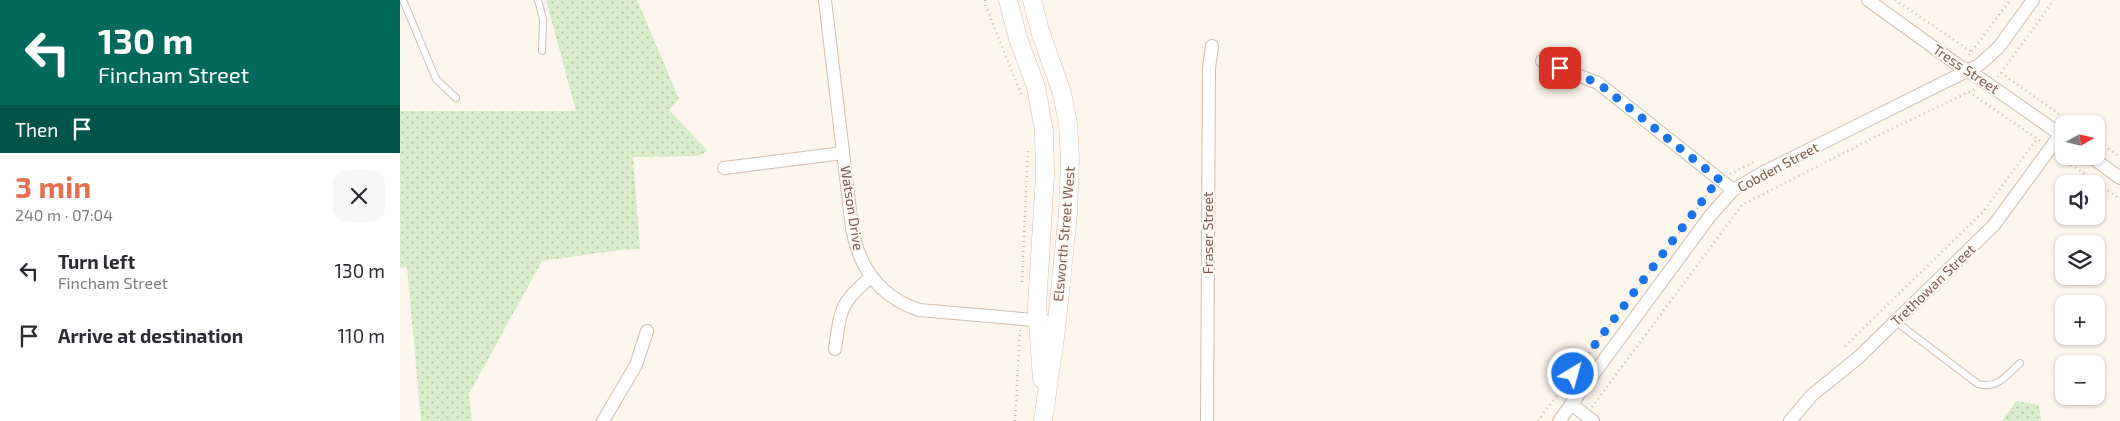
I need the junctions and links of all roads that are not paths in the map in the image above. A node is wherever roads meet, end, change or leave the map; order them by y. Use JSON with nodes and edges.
{"nodes":[{"id":1,"x":403,"y":0,"type":"edge"},
{"id":2,"x":538,"y":0,"type":"edge"},
{"id":3,"x":825,"y":0,"type":"edge"},
{"id":4,"x":1008,"y":0,"type":"edge"},
{"id":5,"x":1032,"y":0,"type":"edge"},
{"id":6,"x":1868,"y":0,"type":"edge"},
{"id":7,"x":2033,"y":0,"type":"edge"},
{"id":8,"x":1212,"y":46,"type":"dead end"},
{"id":9,"x":542,"y":51,"type":"dead end"},
{"id":10,"x":1542,"y":61,"type":"dead end"},
{"id":11,"x":1967,"y":71,"type":"junction"},
{"id":12,"x":456,"y":98,"type":"dead end"},
{"id":13,"x":2055,"y":131,"type":"edge"},
{"id":14,"x":2055,"y":144,"type":"edge"},
{"id":15,"x":843,"y":153,"type":"junction"},
{"id":16,"x":2102,"y":165,"type":"edge"},
{"id":17,"x":724,"y":168,"type":"dead end"},
{"id":18,"x":2120,"y":178,"type":"edge"},
{"id":19,"x":1733,"y":190,"type":"junction"},
{"id":20,"x":871,"y":277,"type":"junction"},
{"id":21,"x":1029,"y":319,"type":"junction"},
{"id":22,"x":1895,"y":321,"type":"junction"},
{"id":23,"x":1057,"y":322,"type":"junction"},
{"id":24,"x":647,"y":331,"type":"dead end"},
{"id":25,"x":835,"y":349,"type":"dead end"},
{"id":26,"x":2020,"y":363,"type":"dead end"},
{"id":27,"x":1571,"y":404,"type":"junction"},
{"id":28,"x":1043,"y":416,"type":"edge"},
{"id":29,"x":603,"y":421,"type":"edge"},
{"id":30,"x":1207,"y":421,"type":"edge"},
{"id":31,"x":1559,"y":421,"type":"edge"},
{"id":32,"x":1593,"y":421,"type":"edge"},
{"id":33,"x":1790,"y":421,"type":"edge"}],
"edges":[{"from":1,"to":12,"type":"lane"},
{"from":2,"to":9,"type":"lane"},
{"from":3,"to":15,"type":"street","name":"Watson Drive"},
{"from":4,"to":21,"type":"street","name":"Elsworth Street West"},
{"from":5,"to":23,"type":"street","name":"Elsworth Street West"},
{"from":6,"to":11,"type":"street","name":"Tress Street"},
{"from":7,"to":11,"type":"street","name":"Cobden Street"},
{"from":8,"to":30,"type":"street","name":"Fraser Street"},
{"from":10,"to":19,"type":"street"},
{"from":11,"to":13,"type":"street","name":"Tress Street"},
{"from":11,"to":19,"type":"street","name":"Cobden Street"},
{"from":14,"to":22,"type":"street","name":"Trethowan Street"},
{"from":15,"to":17,"type":"street"},
{"from":15,"to":20,"type":"street","name":"Watson Drive"},
{"from":16,"to":18,"type":"street"},
{"from":19,"to":27,"type":"street","name":"Cobden Street"},
{"from":20,"to":21,"type":"street","name":"Watson Drive"},
{"from":20,"to":25,"type":"street"},
{"from":21,"to":23,"type":"street","name":"Watson Drive"},
{"from":21,"to":28,"type":"street","name":"Elsworth Street West"},
{"from":22,"to":26,"type":"lane"},
{"from":22,"to":33,"type":"street","name":"Trethowan Street"},
{"from":23,"to":28,"type":"street","name":"Elsworth Street West"},
{"from":24,"to":29,"type":"street"},
{"from":27,"to":31,"type":"street","name":"Cobden Street"},
{"from":27,"to":32,"type":"street"}]}
